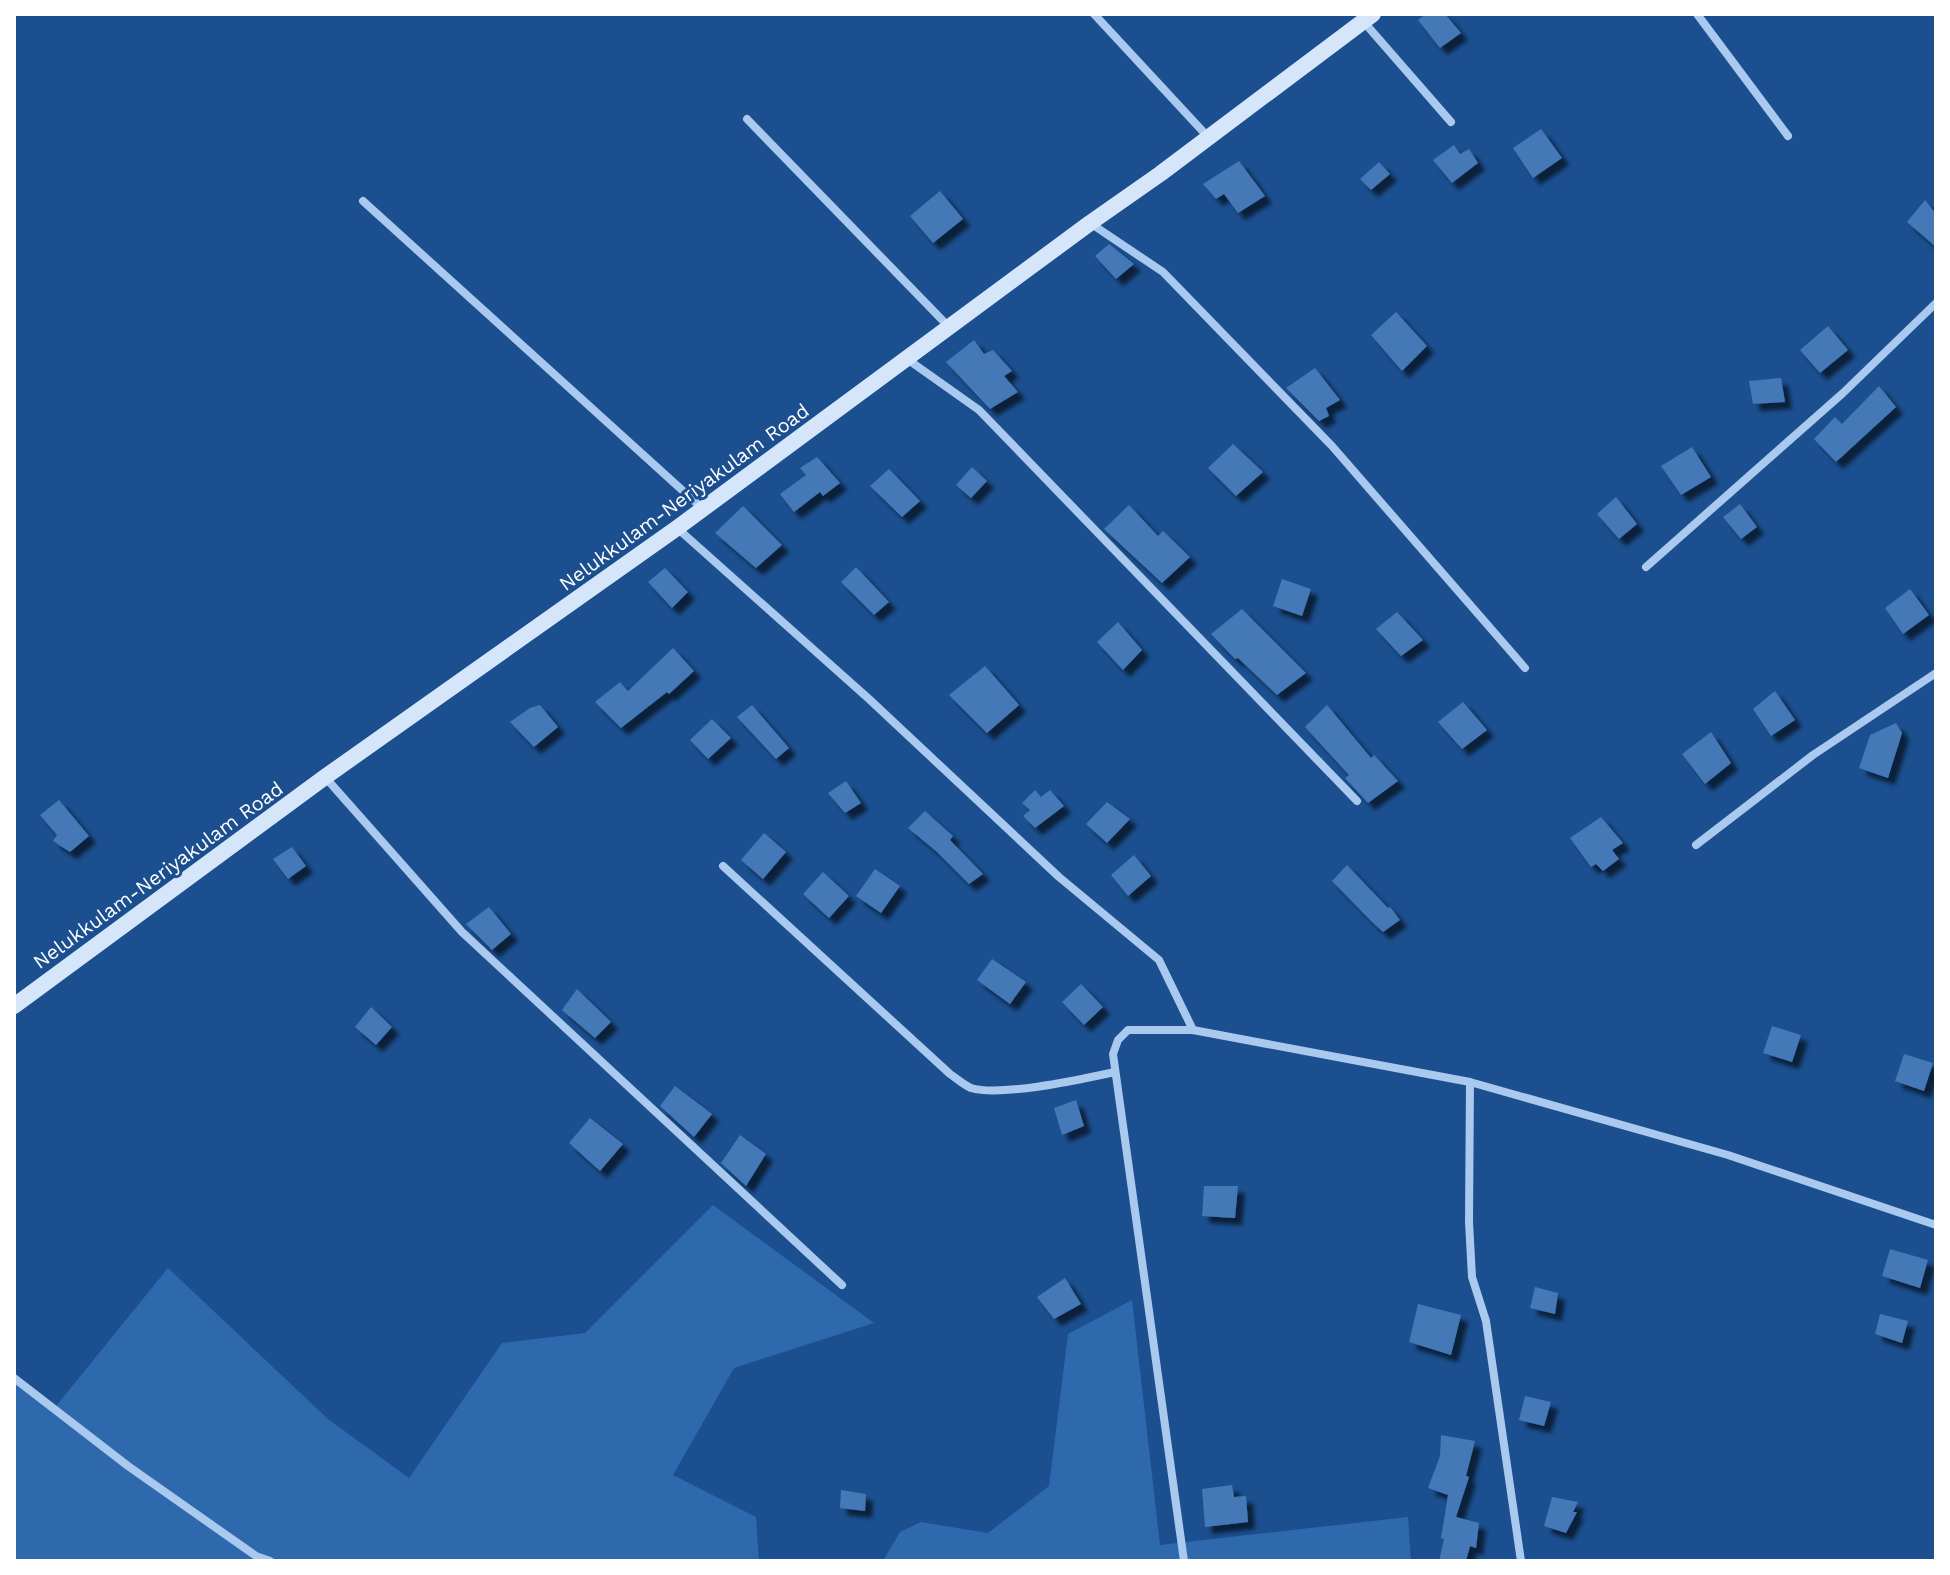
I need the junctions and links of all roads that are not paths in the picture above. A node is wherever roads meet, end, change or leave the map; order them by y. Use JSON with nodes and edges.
{"nodes":[{"id":1,"x":1094,"y":14,"type":"edge"},
{"id":2,"x":1697,"y":14,"type":"edge"},
{"id":3,"x":1368,"y":18,"type":"edge"},
{"id":4,"x":747,"y":119,"type":"dead end"},
{"id":5,"x":1451,"y":122,"type":"dead end"},
{"id":6,"x":1788,"y":136,"type":"dead end"},
{"id":7,"x":1209,"y":138,"type":"junction"},
{"id":8,"x":363,"y":201,"type":"dead end"},
{"id":9,"x":1090,"y":223,"type":"junction"},
{"id":10,"x":1936,"y":303,"type":"edge"},
{"id":11,"x":950,"y":328,"type":"junction"},
{"id":12,"x":907,"y":359,"type":"junction"},
{"id":13,"x":703,"y":509,"type":"junction"},
{"id":14,"x":677,"y":528,"type":"junction"},
{"id":15,"x":1646,"y":567,"type":"dead end"},
{"id":16,"x":1525,"y":668,"type":"dead end"},
{"id":17,"x":1936,"y":673,"type":"edge"},
{"id":18,"x":325,"y":777,"type":"junction"},
{"id":19,"x":1357,"y":801,"type":"dead end"},
{"id":20,"x":1696,"y":845,"type":"dead end"},
{"id":21,"x":723,"y":866,"type":"dead end"},
{"id":22,"x":14,"y":1006,"type":"edge"},
{"id":23,"x":1193,"y":1030,"type":"junction"},
{"id":24,"x":1115,"y":1072,"type":"junction"},
{"id":25,"x":1470,"y":1082,"type":"junction"},
{"id":26,"x":1936,"y":1225,"type":"edge"},
{"id":27,"x":842,"y":1285,"type":"dead end"},
{"id":28,"x":14,"y":1378,"type":"edge"},
{"id":29,"x":270,"y":1561,"type":"edge"},
{"id":30,"x":1184,"y":1561,"type":"edge"},
{"id":31,"x":1521,"y":1561,"type":"edge"}],
"edges":[{"from":1,"to":7,"type":"street"},
{"from":2,"to":6,"type":"street"},
{"from":3,"to":5,"type":"street"},
{"from":3,"to":7,"type":"main road","name":"Nelukkulam-Neriyakulam Road"},
{"from":4,"to":11,"type":"street"},
{"from":7,"to":9,"type":"main road","name":"Nelukkulam-Neriyakulam Road"},
{"from":8,"to":13,"type":"street"},
{"from":9,"to":11,"type":"main road","name":"Nelukkulam-Neriyakulam Road"},
{"from":9,"to":16,"type":"street"},
{"from":10,"to":15,"type":"street"},
{"from":11,"to":12,"type":"main road","name":"Nelukkulam-Neriyakulam Road"},
{"from":12,"to":13,"type":"main road","name":"Nelukkulam-Neriyakulam Road"},
{"from":12,"to":19,"type":"street"},
{"from":13,"to":14,"type":"main road","name":"Nelukkulam-Neriyakulam Road"},
{"from":14,"to":18,"type":"main road","name":"Nelukkulam-Neriyakulam Road"},
{"from":14,"to":23,"type":"street"},
{"from":17,"to":20,"type":"street"},
{"from":18,"to":22,"type":"main road","name":"Nelukkulam-Neriyakulam Road"},
{"from":18,"to":27,"type":"street"},
{"from":21,"to":24,"type":"street"},
{"from":23,"to":24,"type":"street"},
{"from":23,"to":25,"type":"street"},
{"from":24,"to":30,"type":"street"},
{"from":25,"to":26,"type":"street"},
{"from":25,"to":31,"type":"street"},
{"from":28,"to":29,"type":"street"}]}
